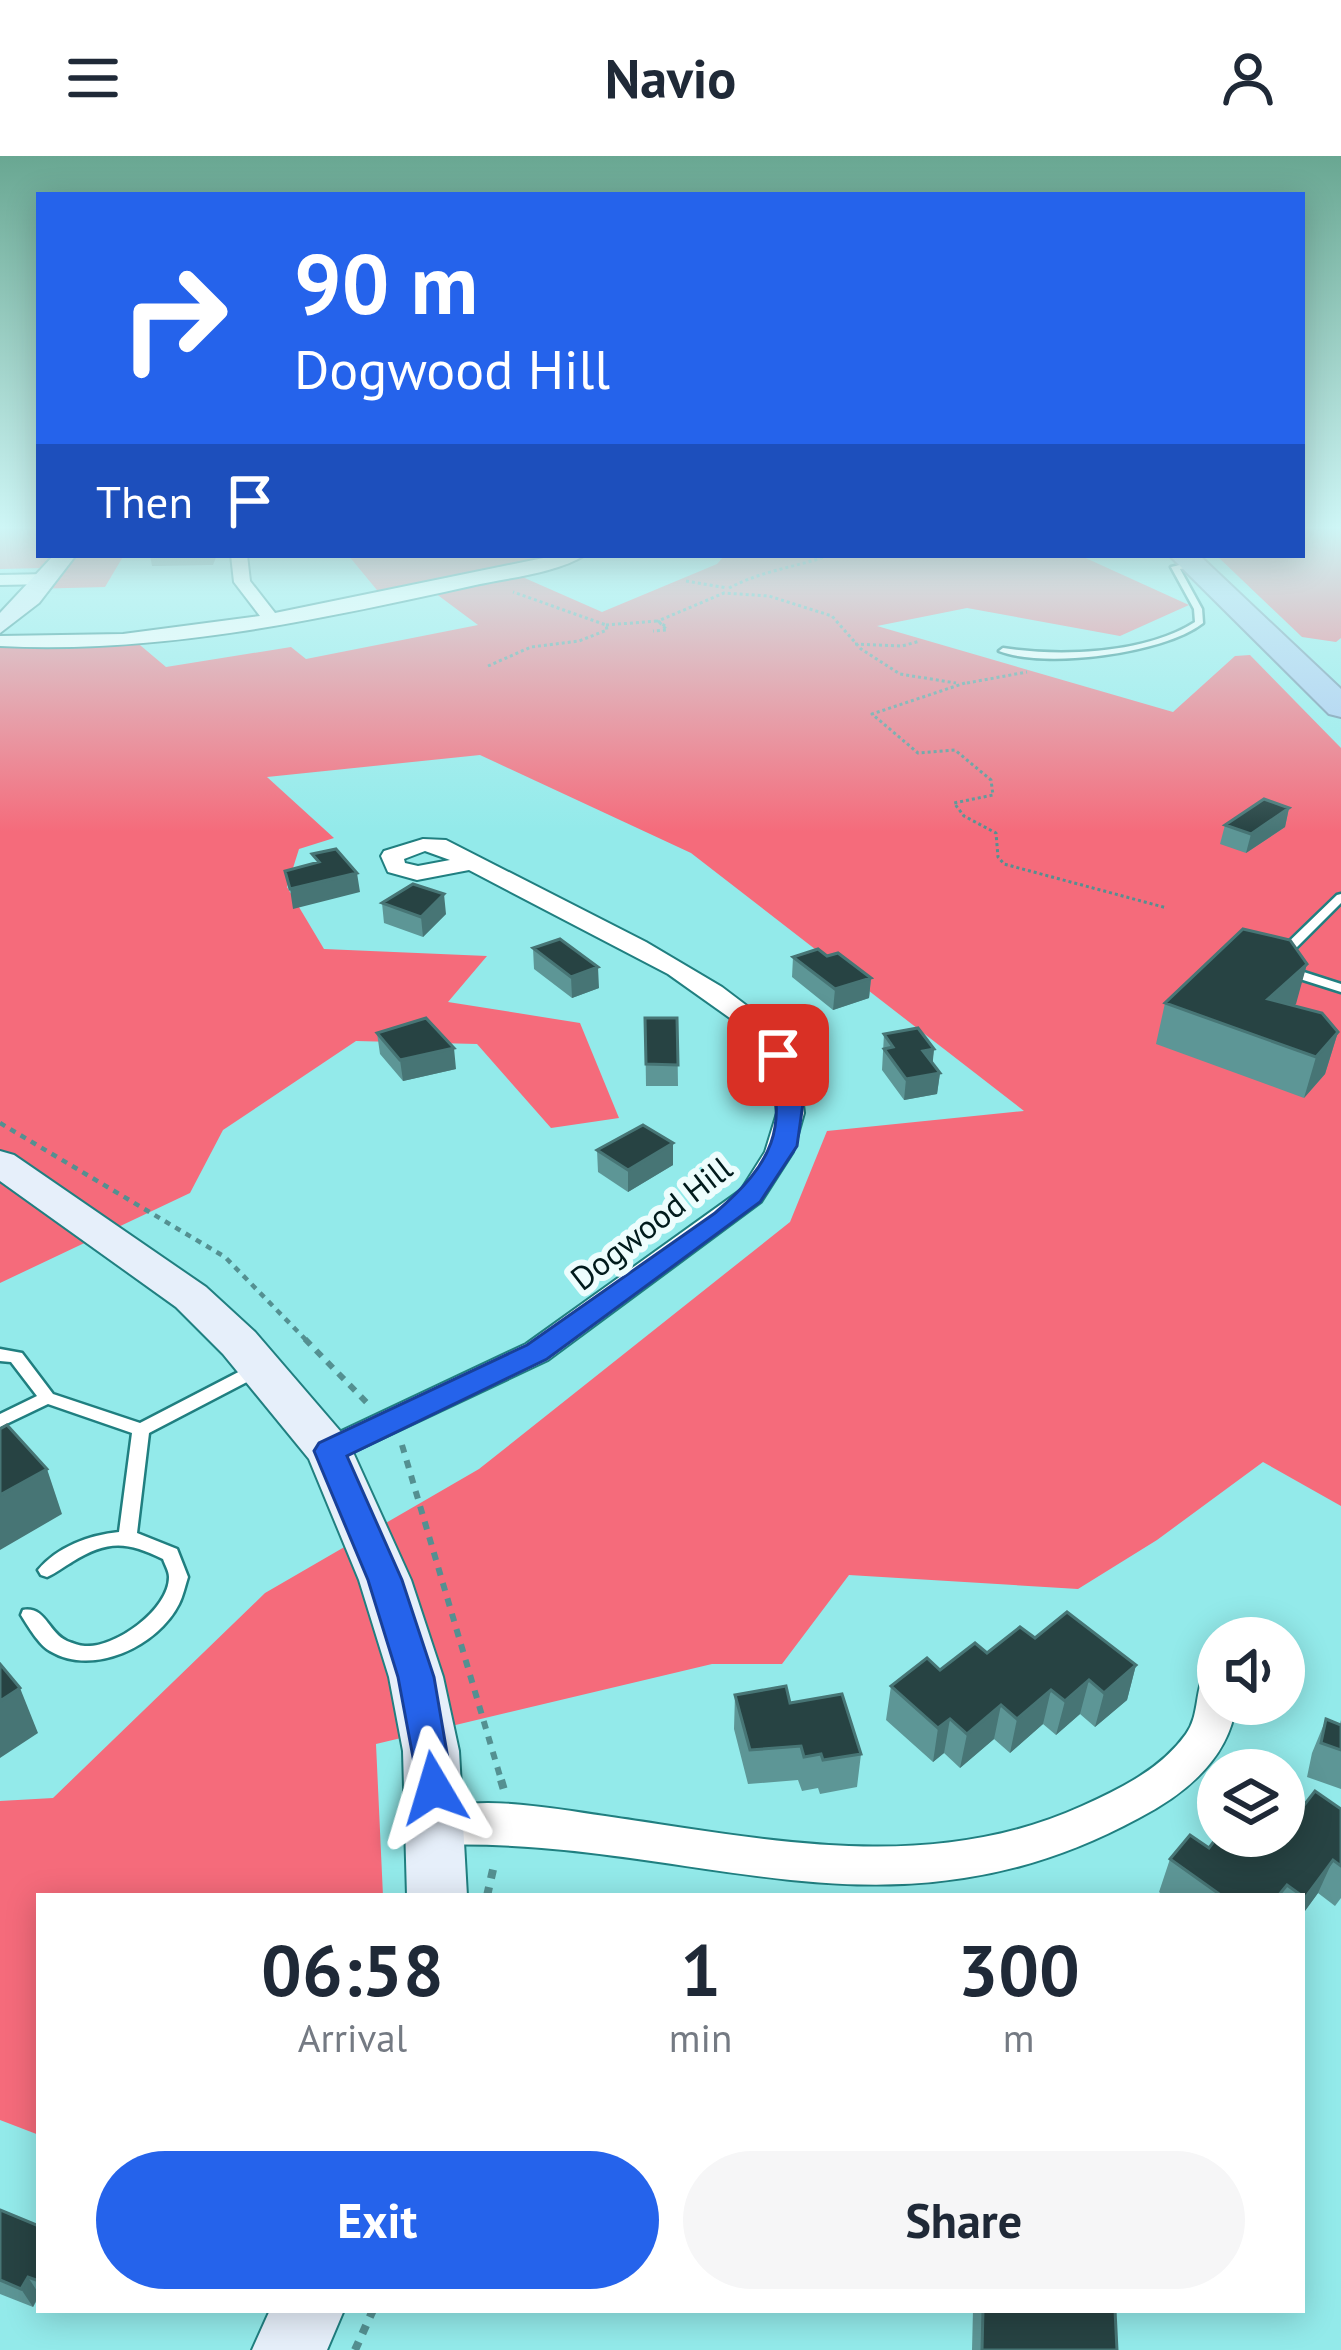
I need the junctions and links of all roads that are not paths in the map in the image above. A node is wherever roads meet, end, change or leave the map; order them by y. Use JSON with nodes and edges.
{"nodes":[{"id":1,"x":217,"y":627,"type":"edge"},
{"id":2,"x":1193,"y":627,"type":"edge"},
{"id":3,"x":1259,"y":627,"type":"edge"},
{"id":4,"x":0,"y":641,"type":"edge"},
{"id":5,"x":1003,"y":651,"type":"dead end"},
{"id":6,"x":1341,"y":707,"type":"edge"},
{"id":7,"x":472,"y":863,"type":"dead end"},
{"id":8,"x":1341,"y":897,"type":"edge"},
{"id":9,"x":1341,"y":988,"type":"edge"},
{"id":10,"x":0,"y":1163,"type":"edge"},
{"id":11,"x":0,"y":1355,"type":"edge"},
{"id":12,"x":260,"y":1367,"type":"junction"},
{"id":13,"x":47,"y":1398,"type":"junction"},
{"id":14,"x":0,"y":1421,"type":"edge"},
{"id":15,"x":141,"y":1430,"type":"junction"},
{"id":16,"x":330,"y":1451,"type":"junction"},
{"id":17,"x":127,"y":1538,"type":"junction"},
{"id":18,"x":47,"y":1570,"type":"dead end"},
{"id":19,"x":30,"y":1615,"type":"dead end"},
{"id":20,"x":1211,"y":1725,"type":"edge"},
{"id":21,"x":438,"y":1826,"type":"junction"},
{"id":22,"x":437,"y":1893,"type":"edge"},
{"id":23,"x":307,"y":2313,"type":"edge"},
{"id":24,"x":289,"y":2350,"type":"edge"}],
"edges":[{"from":1,"to":4,"type":"street"},
{"from":2,"to":5,"type":"lane"},
{"from":3,"to":6,"type":"highway"},
{"from":7,"to":16,"type":"street","name":"Dogwood Hill"},
{"from":8,"to":9,"type":"lane"},
{"from":10,"to":12,"type":"street"},
{"from":11,"to":13,"type":"lane"},
{"from":12,"to":15,"type":"lane"},
{"from":12,"to":16,"type":"street"},
{"from":13,"to":14,"type":"lane"},
{"from":13,"to":15,"type":"lane"},
{"from":15,"to":17,"type":"lane"},
{"from":16,"to":21,"type":"street"},
{"from":17,"to":18,"type":"lane"},
{"from":17,"to":19,"type":"lane"},
{"from":20,"to":21,"type":"street"},
{"from":21,"to":22,"type":"street"},
{"from":23,"to":24,"type":"street"}]}
